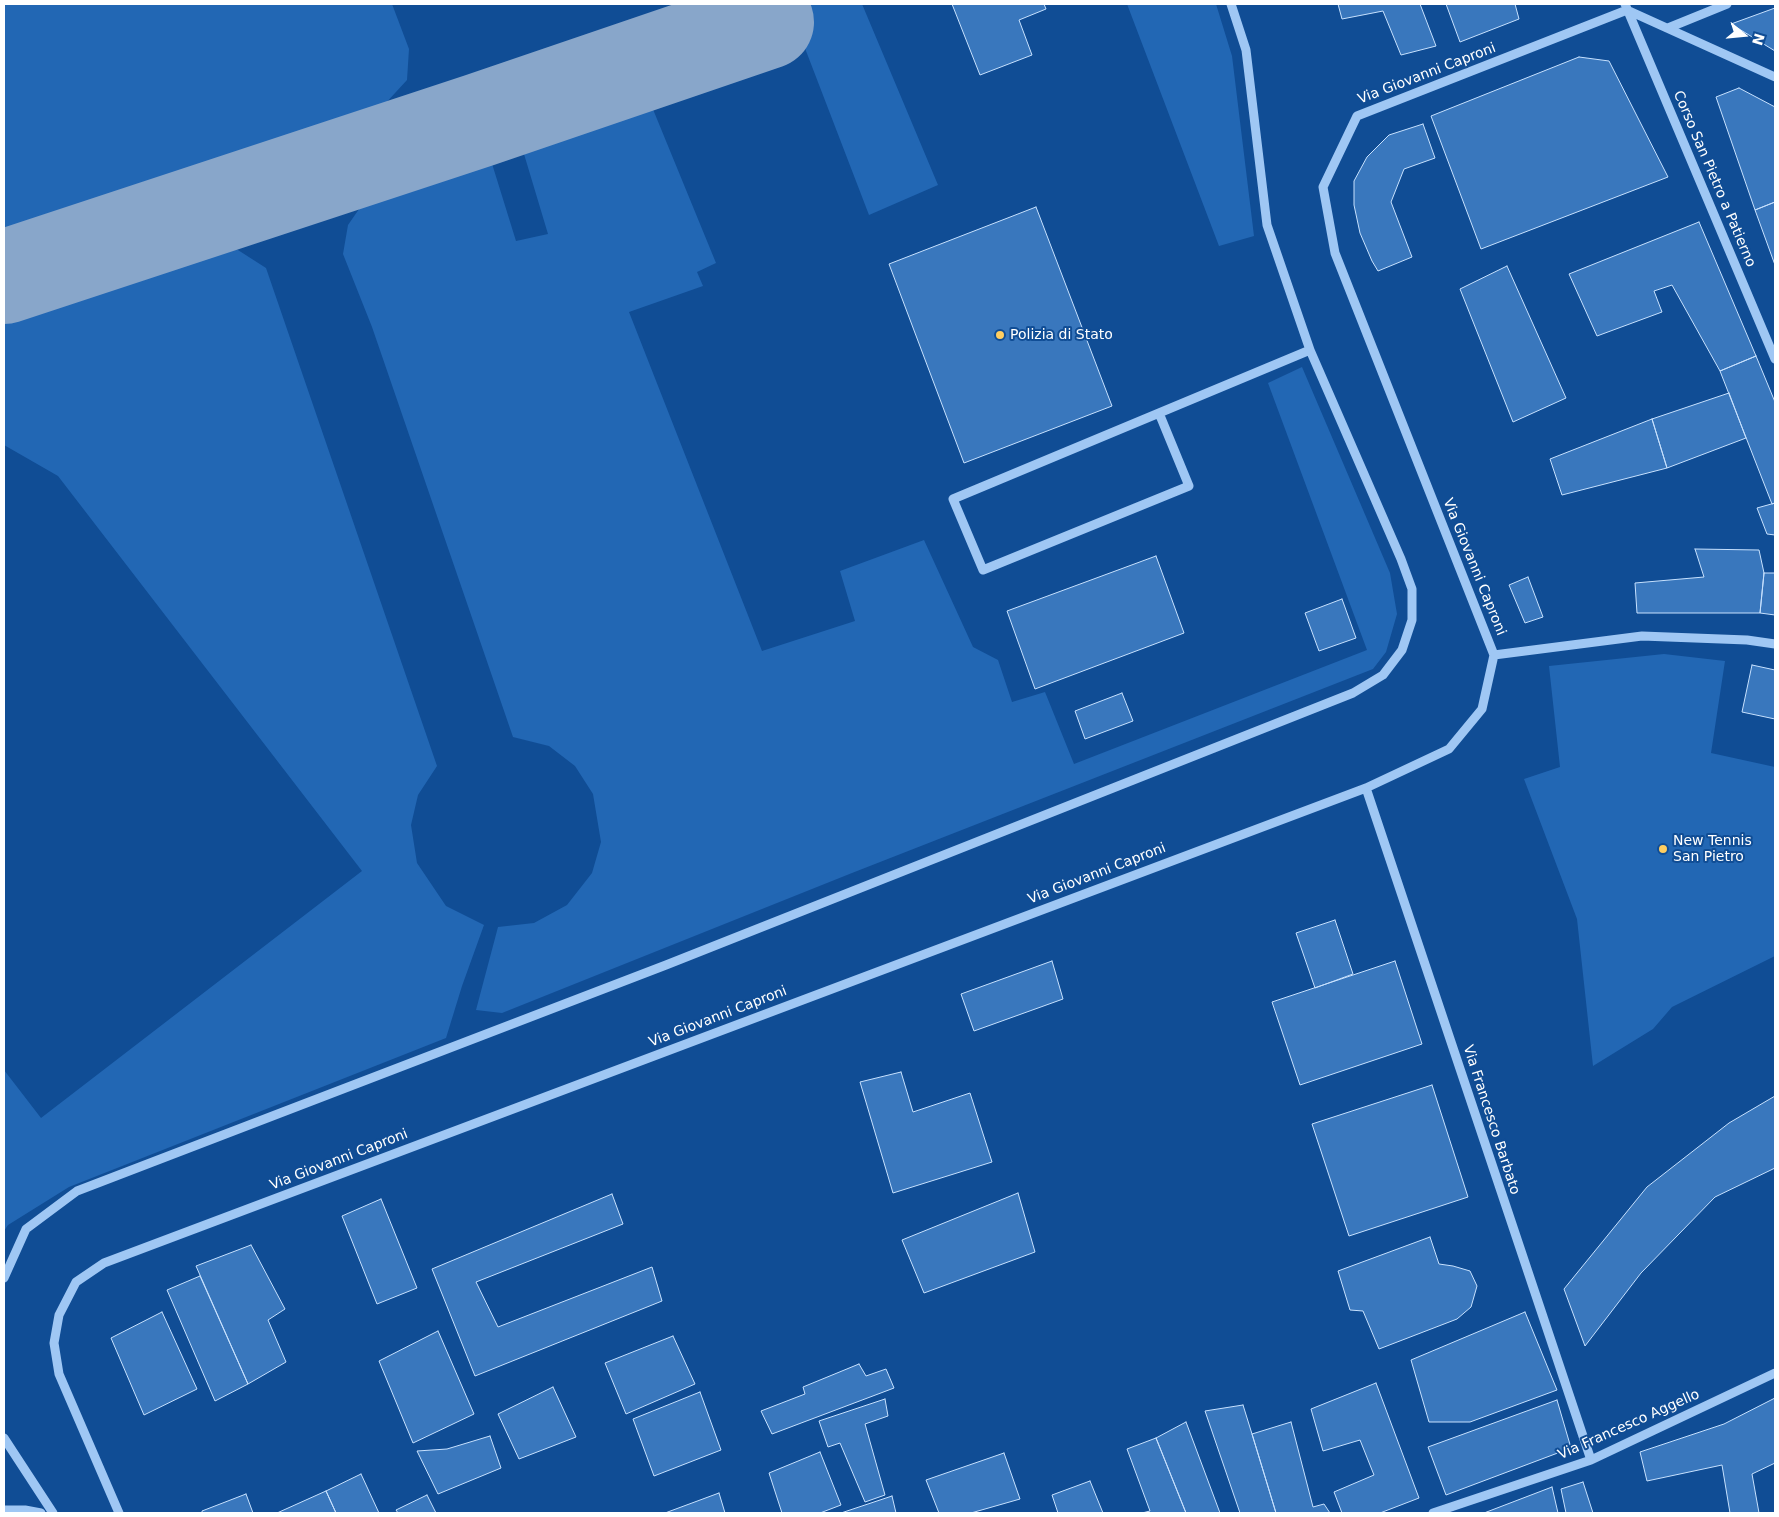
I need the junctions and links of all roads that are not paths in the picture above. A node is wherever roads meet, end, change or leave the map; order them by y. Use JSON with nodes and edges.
{"nodes":[{"id":1,"x":1231,"y":4,"type":"edge"},
{"id":2,"x":1727,"y":4,"type":"edge"},
{"id":3,"x":1626,"y":7,"type":"edge"},
{"id":4,"x":1668,"y":28,"type":"junction"},
{"id":5,"x":1775,"y":76,"type":"edge"},
{"id":6,"x":1310,"y":350,"type":"junction"},
{"id":7,"x":1775,"y":359,"type":"edge"},
{"id":8,"x":1159,"y":413,"type":"junction"},
{"id":9,"x":1775,"y":644,"type":"edge"},
{"id":10,"x":1494,"y":656,"type":"junction"},
{"id":11,"x":1366,"y":788,"type":"junction"},
{"id":12,"x":4,"y":1278,"type":"edge"},
{"id":13,"x":1775,"y":1373,"type":"edge"},
{"id":14,"x":4,"y":1438,"type":"edge"},
{"id":15,"x":1591,"y":1460,"type":"junction"},
{"id":16,"x":4,"y":1510,"type":"edge"},
{"id":17,"x":41,"y":1513,"type":"edge"},
{"id":18,"x":53,"y":1513,"type":"edge"},
{"id":19,"x":119,"y":1513,"type":"edge"},
{"id":20,"x":1433,"y":1513,"type":"edge"}],
"edges":[{"from":1,"to":6,"type":"street"},
{"from":2,"to":4,"type":"street"},
{"from":3,"to":4,"type":"street"},
{"from":3,"to":7,"type":"street","name":"Corso San Pietro a Patierno"},
{"from":3,"to":10,"type":"street","name":"Via Giovanni Caproni"},
{"from":4,"to":5,"type":"street"},
{"from":6,"to":8,"type":"street"},
{"from":6,"to":12,"type":"street"},
{"from":8,"to":8,"type":"street"},
{"from":9,"to":10,"type":"street"},
{"from":10,"to":11,"type":"street","name":"Via Giovanni Caproni"},
{"from":11,"to":15,"type":"street","name":"Via Francesco Barbato"},
{"from":11,"to":19,"type":"street","name":"Via Giovanni Caproni"},
{"from":13,"to":15,"type":"street","name":"Via Francesco Aggello"},
{"from":14,"to":18,"type":"street"},
{"from":15,"to":20,"type":"street","name":"Via Francesco Aggello"},
{"from":16,"to":17,"type":"street"}]}
